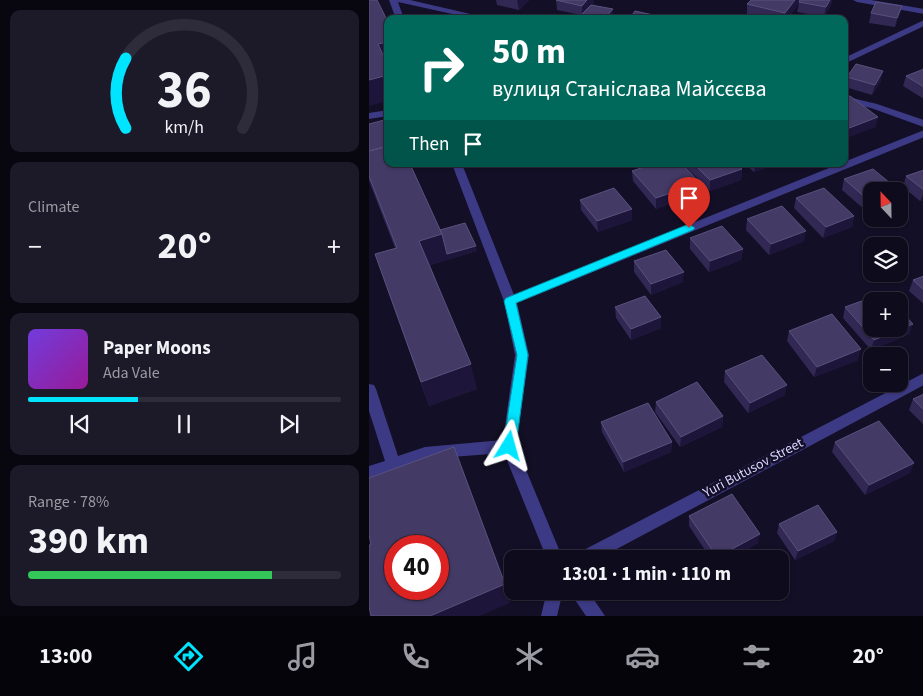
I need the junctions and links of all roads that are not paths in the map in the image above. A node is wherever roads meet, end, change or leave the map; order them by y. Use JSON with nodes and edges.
{"nodes":[{"id":1,"x":393,"y":0,"type":"edge"},
{"id":2,"x":399,"y":0,"type":"edge"},
{"id":3,"x":857,"y":0,"type":"edge"},
{"id":4,"x":923,"y":12,"type":"edge"},
{"id":5,"x":399,"y":15,"type":"edge"},
{"id":6,"x":469,"y":15,"type":"edge"},
{"id":7,"x":923,"y":22,"type":"edge"},
{"id":8,"x":848,"y":59,"type":"edge"},
{"id":9,"x":848,"y":100,"type":"edge"},
{"id":10,"x":384,"y":114,"type":"edge"},
{"id":11,"x":369,"y":116,"type":"edge"},
{"id":12,"x":923,"y":124,"type":"edge"},
{"id":13,"x":923,"y":133,"type":"edge"},
{"id":14,"x":848,"y":164,"type":"edge"},
{"id":15,"x":458,"y":167,"type":"edge"},
{"id":16,"x":839,"y":167,"type":"edge"},
{"id":17,"x":510,"y":301,"type":"junction"},
{"id":18,"x":923,"y":378,"type":"edge"},
{"id":19,"x":369,"y":389,"type":"edge"},
{"id":20,"x":509,"y":446,"type":"junction"},
{"id":21,"x":393,"y":464,"type":"junction"},
{"id":22,"x":369,"y":475,"type":"edge"},
{"id":23,"x":551,"y":550,"type":"edge"},
{"id":24,"x":599,"y":550,"type":"edge"},
{"id":25,"x":553,"y":600,"type":"edge"},
{"id":26,"x":584,"y":600,"type":"edge"},
{"id":27,"x":549,"y":616,"type":"edge"},
{"id":28,"x":597,"y":616,"type":"edge"}],
"edges":[{"from":1,"to":5,"type":"street"},
{"from":2,"to":6,"type":"street"},
{"from":3,"to":4,"type":"street"},
{"from":7,"to":8,"type":"street"},
{"from":9,"to":12,"type":"street"},
{"from":10,"to":11,"type":"street"},
{"from":13,"to":14,"type":"street"},
{"from":15,"to":17,"type":"street"},
{"from":16,"to":17,"type":"street"},
{"from":17,"to":20,"type":"street"},
{"from":18,"to":24,"type":"street","name":"Yuri Butusov Street"},
{"from":19,"to":21,"type":"street"},
{"from":20,"to":21,"type":"street"},
{"from":20,"to":23,"type":"street"},
{"from":21,"to":22,"type":"street"},
{"from":25,"to":27,"type":"street"},
{"from":26,"to":28,"type":"street"}]}
